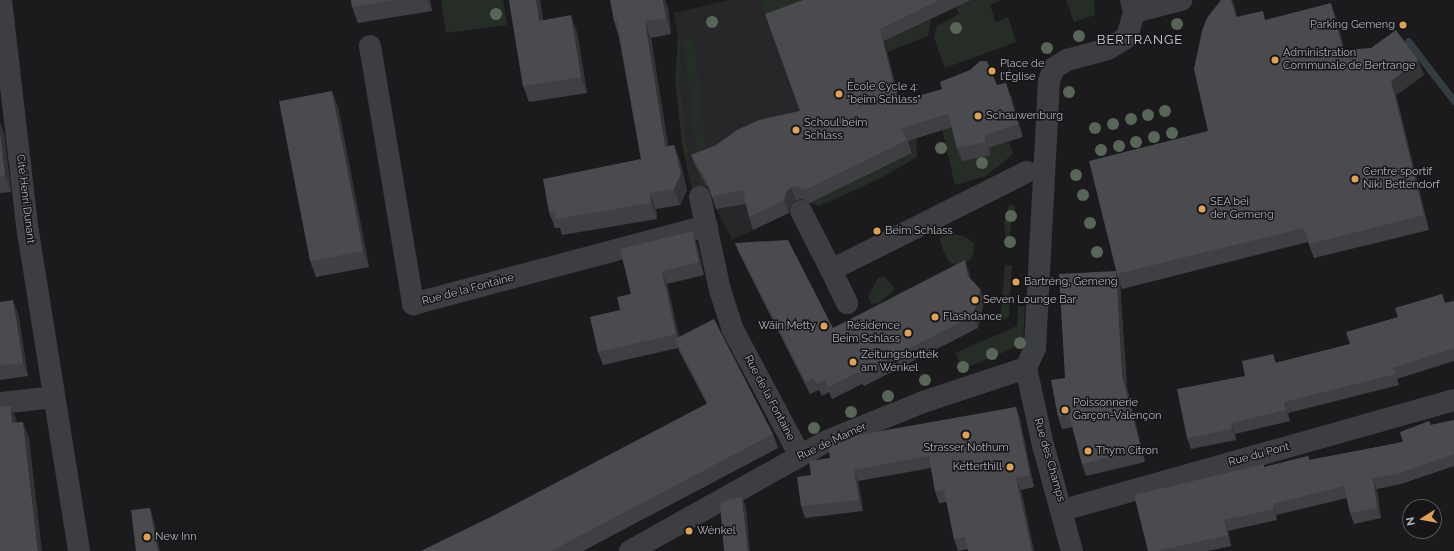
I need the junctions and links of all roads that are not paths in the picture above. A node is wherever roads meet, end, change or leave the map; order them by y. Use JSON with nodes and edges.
{"nodes":[{"id":1,"x":1,"y":0,"type":"edge"},
{"id":2,"x":1181,"y":0,"type":"edge"},
{"id":3,"x":1132,"y":6,"type":"edge"},
{"id":4,"x":370,"y":46,"type":"dead end"},
{"id":5,"x":1027,"y":172,"type":"dead end"},
{"id":6,"x":700,"y":197,"type":"dead end"},
{"id":7,"x":801,"y":211,"type":"dead end"},
{"id":8,"x":707,"y":226,"type":"junction"},
{"id":9,"x":831,"y":270,"type":"junction"},
{"id":10,"x":847,"y":303,"type":"dead end"},
{"id":11,"x":1026,"y":368,"type":"junction"},
{"id":12,"x":54,"y":397,"type":"junction"},
{"id":13,"x":1454,"y":400,"type":"edge"},
{"id":14,"x":0,"y":403,"type":"edge"},
{"id":15,"x":800,"y":456,"type":"junction"},
{"id":16,"x":1063,"y":510,"type":"junction"},
{"id":17,"x":79,"y":551,"type":"edge"},
{"id":18,"x":630,"y":551,"type":"edge"},
{"id":19,"x":1072,"y":551,"type":"edge"}],
"edges":[{"from":1,"to":12,"type":"street","name":"Cité Henri Dunant"},
{"from":2,"to":3,"type":"street"},
{"from":3,"to":11,"type":"street"},
{"from":4,"to":8,"type":"street","name":"Rue de la Fontaine"},
{"from":5,"to":9,"type":"street"},
{"from":6,"to":8,"type":"street","name":"Rue de la Fontaine"},
{"from":7,"to":9,"type":"street"},
{"from":8,"to":15,"type":"street","name":"Rue de la Fontaine"},
{"from":9,"to":10,"type":"street"},
{"from":11,"to":15,"type":"street","name":"Rue de Mamer"},
{"from":11,"to":16,"type":"street","name":"Rue des Champs"},
{"from":12,"to":14,"type":"street"},
{"from":12,"to":17,"type":"street","name":"Cité Henri Dunant"},
{"from":13,"to":16,"type":"street","name":"Rue du Pont"},
{"from":15,"to":18,"type":"street","name":"Rue de Mamer"},
{"from":16,"to":19,"type":"street","name":"Rue des Champs"}]}
